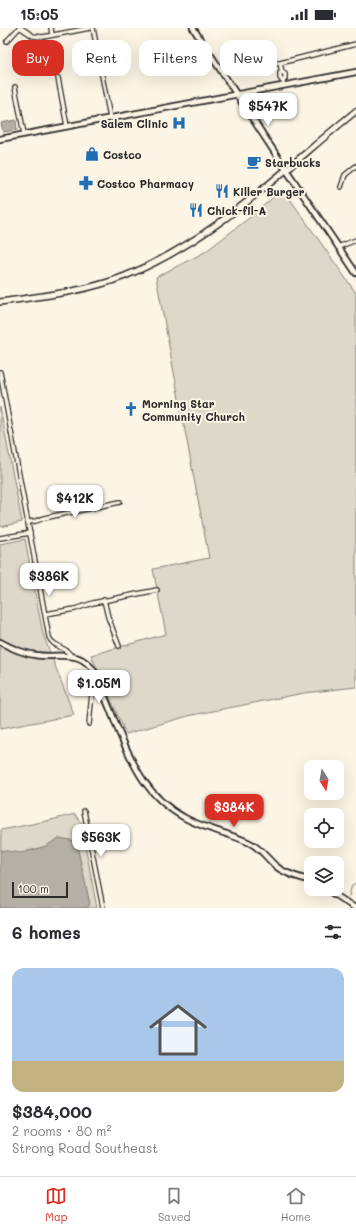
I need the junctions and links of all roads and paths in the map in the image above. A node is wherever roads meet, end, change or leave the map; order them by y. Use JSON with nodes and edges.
{"nodes":[{"id":1,"x":20,"y":28,"type":"edge"},
{"id":2,"x":51,"y":28,"type":"edge"},
{"id":3,"x":92,"y":28,"type":"edge"},
{"id":4,"x":193,"y":28,"type":"edge"},
{"id":5,"x":52,"y":35,"type":"junction"},
{"id":6,"x":7,"y":41,"type":"dead end"},
{"id":7,"x":356,"y":44,"type":"edge"},
{"id":8,"x":277,"y":63,"type":"edge"},
{"id":9,"x":280,"y":63,"type":"junction"},
{"id":10,"x":356,"y":72,"type":"edge"},
{"id":11,"x":58,"y":78,"type":"dead end"},
{"id":12,"x":284,"y":83,"type":"junction"},
{"id":13,"x":15,"y":86,"type":"dead end"},
{"id":14,"x":236,"y":94,"type":"junction"},
{"id":15,"x":356,"y":111,"type":"edge"},
{"id":16,"x":110,"y":118,"type":"junction"},
{"id":17,"x":67,"y":126,"type":"junction"},
{"id":18,"x":24,"y":134,"type":"junction"},
{"id":19,"x":0,"y":139,"type":"edge"},
{"id":20,"x":356,"y":166,"type":"edge"},
{"id":21,"x":286,"y":168,"type":"junction"},
{"id":22,"x":341,"y":187,"type":"dead end"},
{"id":23,"x":356,"y":240,"type":"edge"},
{"id":24,"x":338,"y":247,"type":"junction"},
{"id":25,"x":356,"y":273,"type":"edge"},
{"id":26,"x":0,"y":302,"type":"edge"},
{"id":27,"x":0,"y":372,"type":"edge"},
{"id":28,"x":120,"y":502,"type":"dead end"},
{"id":29,"x":28,"y":522,"type":"junction"},
{"id":30,"x":30,"y":533,"type":"junction"},
{"id":31,"x":0,"y":538,"type":"edge"},
{"id":32,"x":158,"y":590,"type":"dead end"},
{"id":33,"x":104,"y":600,"type":"junction"},
{"id":34,"x":45,"y":614,"type":"junction"},
{"id":35,"x":0,"y":642,"type":"edge"},
{"id":36,"x":119,"y":646,"type":"dead end"},
{"id":37,"x":71,"y":656,"type":"junction"},
{"id":38,"x":97,"y":677,"type":"junction"},
{"id":39,"x":89,"y":724,"type":"dead end"},
{"id":40,"x":84,"y":811,"type":"dead end"},
{"id":41,"x":304,"y":879,"type":"edge"},
{"id":42,"x":337,"y":896,"type":"edge"},
{"id":43,"x":103,"y":908,"type":"edge"},
{"id":44,"x":356,"y":908,"type":"edge"}],
"edges":[{"from":1,"to":5,"type":"street"},
{"from":1,"to":6,"type":"street"},
{"from":2,"to":5,"type":"street"},
{"from":3,"to":5,"type":"street"},
{"from":3,"to":16,"type":"street"},
{"from":4,"to":14,"type":"street"},
{"from":7,"to":9,"type":"street"},
{"from":8,"to":9,"type":"street"},
{"from":9,"to":12,"type":"street"},
{"from":10,"to":12,"type":"street"},
{"from":11,"to":17,"type":"street"},
{"from":12,"to":14,"type":"street"},
{"from":13,"to":18,"type":"street"},
{"from":14,"to":16,"type":"street"},
{"from":14,"to":21,"type":"street"},
{"from":15,"to":21,"type":"main road"},
{"from":16,"to":17,"type":"street"},
{"from":17,"to":18,"type":"street"},
{"from":18,"to":19,"type":"street"},
{"from":20,"to":22,"type":"street"},
{"from":21,"to":24,"type":"street"},
{"from":21,"to":26,"type":"main road"},
{"from":23,"to":24,"type":"street"},
{"from":24,"to":25,"type":"street"},
{"from":27,"to":29,"type":"street"},
{"from":28,"to":29,"type":"street"},
{"from":29,"to":30,"type":"street"},
{"from":30,"to":31,"type":"street"},
{"from":30,"to":34,"type":"street"},
{"from":32,"to":33,"type":"street"},
{"from":33,"to":34,"type":"street"},
{"from":33,"to":36,"type":"street"},
{"from":34,"to":37,"type":"street"},
{"from":35,"to":37,"type":"street"},
{"from":37,"to":38,"type":"street"},
{"from":38,"to":39,"type":"street"},
{"from":38,"to":41,"type":"street"},
{"from":40,"to":43,"type":"street"},
{"from":42,"to":44,"type":"street"}]}
